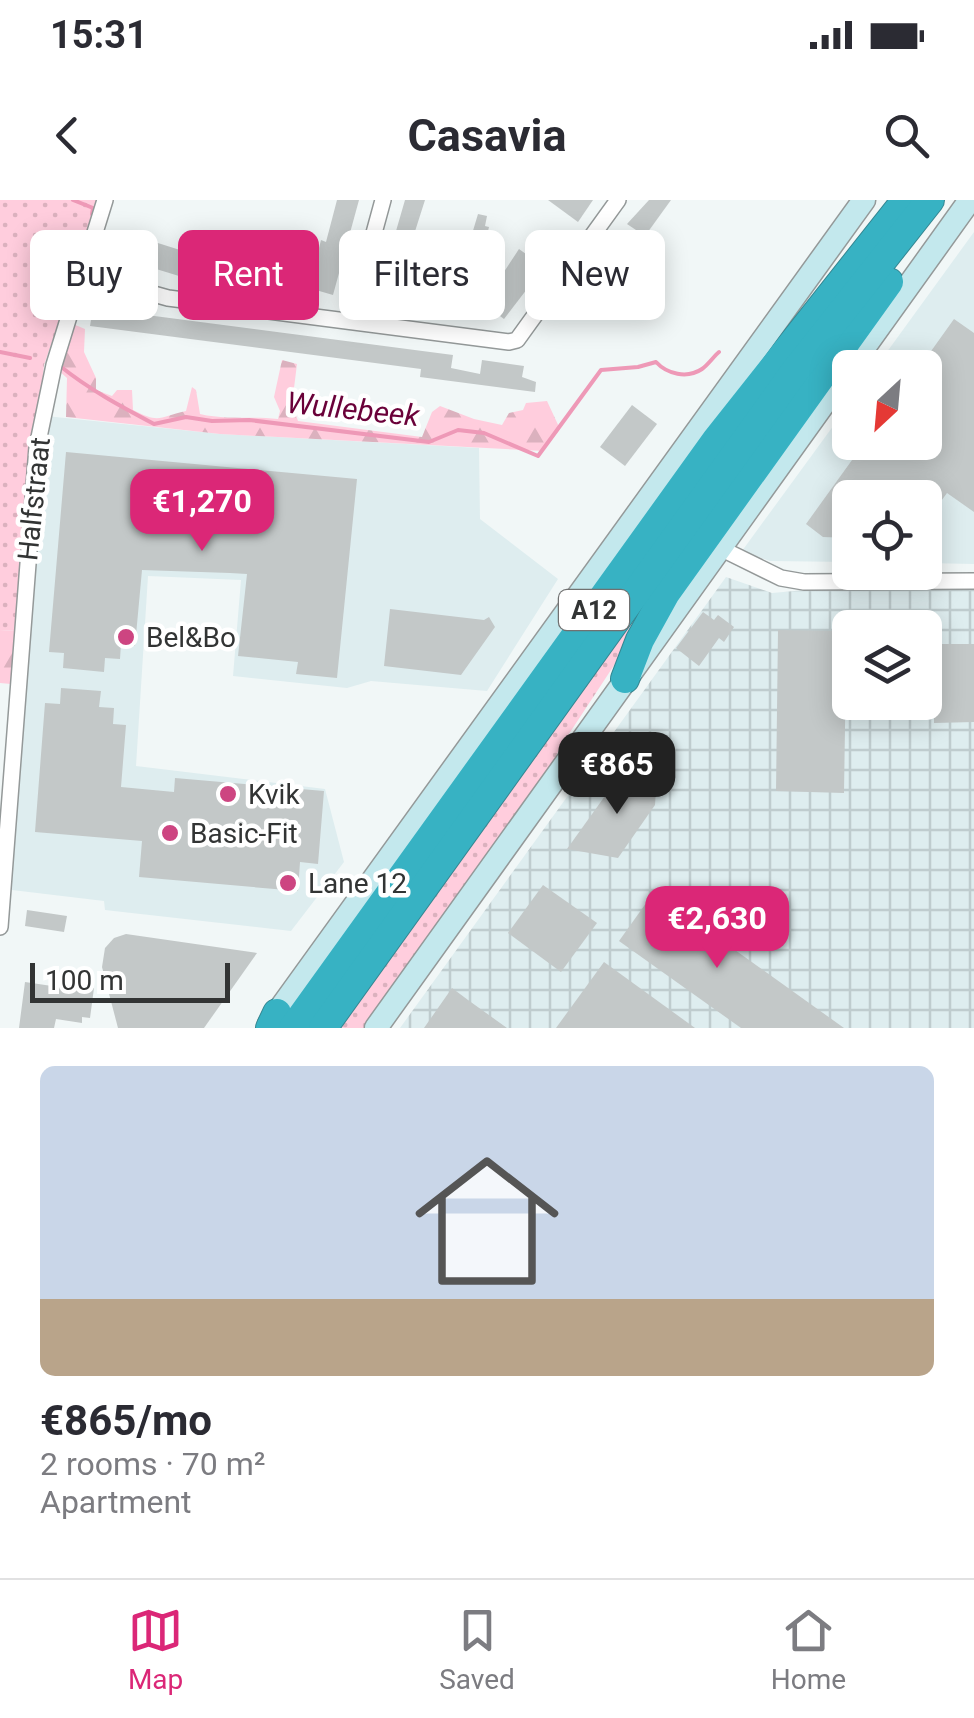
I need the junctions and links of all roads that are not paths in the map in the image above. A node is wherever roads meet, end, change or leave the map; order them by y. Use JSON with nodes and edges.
{"nodes":[{"id":1,"x":105,"y":200,"type":"edge"},
{"id":2,"x":383,"y":200,"type":"edge"},
{"id":3,"x":618,"y":200,"type":"edge"},
{"id":4,"x":864,"y":200,"type":"edge"},
{"id":5,"x":890,"y":200,"type":"edge"},
{"id":6,"x":906,"y":200,"type":"edge"},
{"id":7,"x":930,"y":200,"type":"edge"},
{"id":8,"x":944,"y":200,"type":"edge"},
{"id":9,"x":970,"y":200,"type":"edge"},
{"id":10,"x":375,"y":230,"type":"edge"},
{"id":11,"x":158,"y":295,"type":"edge"},
{"id":12,"x":339,"y":319,"type":"edge"},
{"id":13,"x":350,"y":320,"type":"edge"},
{"id":14,"x":723,"y":396,"type":"junction"},
{"id":15,"x":720,"y":548,"type":"junction"},
{"id":16,"x":974,"y":581,"type":"edge"},
{"id":17,"x":625,"y":679,"type":"junction"},
{"id":18,"x":0,"y":927,"type":"edge"},
{"id":19,"x":277,"y":1024,"type":"edge"},
{"id":20,"x":323,"y":1028,"type":"edge"},
{"id":21,"x":376,"y":1028,"type":"edge"}],
"edges":[{"from":1,"to":18,"type":"street","name":"Halfstraat"},
{"from":2,"to":10,"type":"street"},
{"from":3,"to":13,"type":"street"},
{"from":4,"to":14,"type":"main road"},
{"from":5,"to":14,"type":"highway"},
{"from":6,"to":19,"type":"highway","number":"A12"},
{"from":7,"to":20,"type":"highway","number":"A12"},
{"from":8,"to":17,"type":"highway"},
{"from":9,"to":15,"type":"main road"},
{"from":11,"to":12,"type":"street"},
{"from":14,"to":19,"type":"main road"},
{"from":15,"to":16,"type":"street"},
{"from":15,"to":17,"type":"main road"},
{"from":17,"to":21,"type":"main road"}]}
